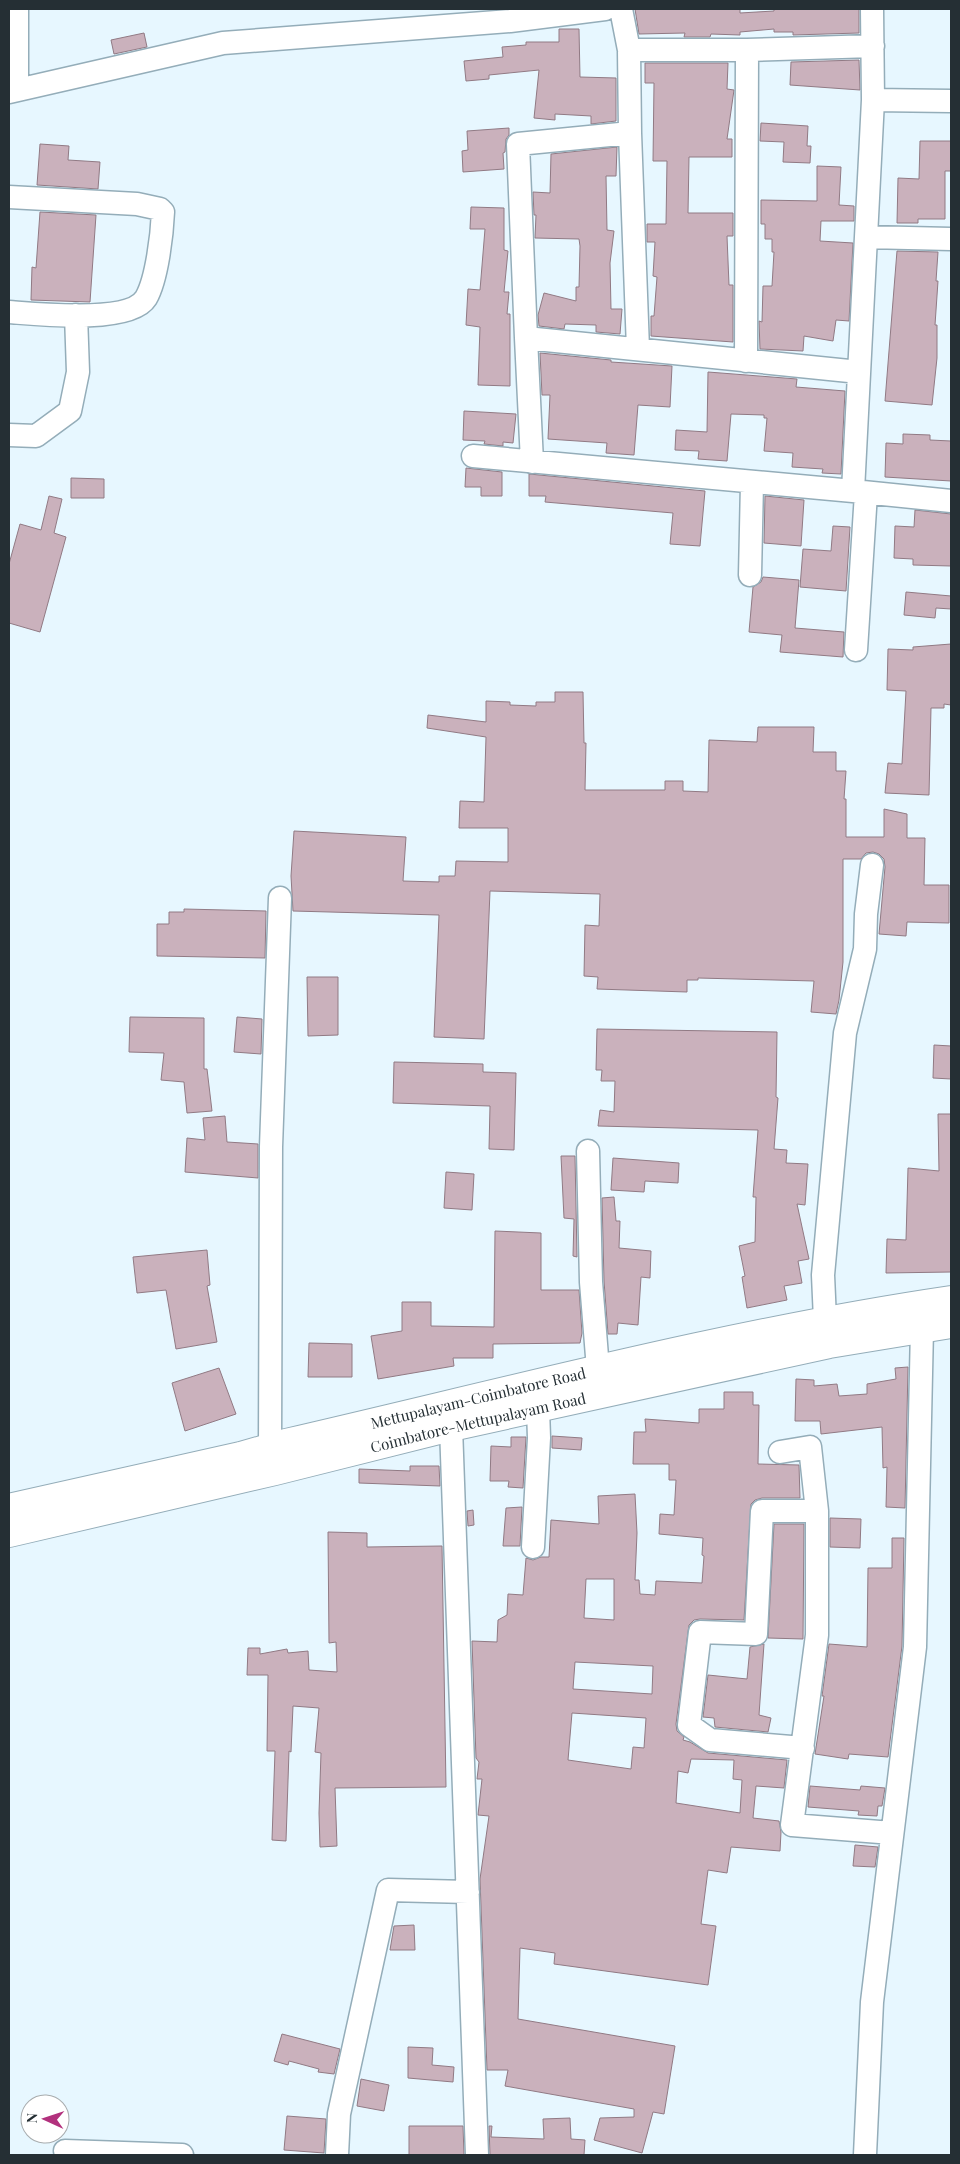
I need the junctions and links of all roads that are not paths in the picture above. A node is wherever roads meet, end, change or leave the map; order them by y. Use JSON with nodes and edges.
{"nodes":[{"id":1,"x":16,"y":9,"type":"edge"},
{"id":2,"x":604,"y":9,"type":"edge"},
{"id":3,"x":621,"y":9,"type":"edge"},
{"id":4,"x":872,"y":9,"type":"edge"},
{"id":5,"x":510,"y":15,"type":"edge"},
{"id":6,"x":873,"y":46,"type":"junction"},
{"id":7,"x":629,"y":50,"type":"junction"},
{"id":8,"x":747,"y":50,"type":"junction"},
{"id":9,"x":13,"y":91,"type":"edge"},
{"id":10,"x":873,"y":100,"type":"junction"},
{"id":11,"x":951,"y":101,"type":"edge"},
{"id":12,"x":630,"y":133,"type":"junction"},
{"id":13,"x":9,"y":197,"type":"edge"},
{"id":14,"x":866,"y":236,"type":"junction"},
{"id":15,"x":951,"y":239,"type":"edge"},
{"id":16,"x":11,"y":307,"type":"edge"},
{"id":17,"x":76,"y":315,"type":"junction"},
{"id":18,"x":526,"y":338,"type":"junction"},
{"id":19,"x":638,"y":349,"type":"junction"},
{"id":20,"x":746,"y":361,"type":"junction"},
{"id":21,"x":859,"y":372,"type":"junction"},
{"id":22,"x":9,"y":435,"type":"edge"},
{"id":23,"x":472,"y":456,"type":"dead end"},
{"id":24,"x":532,"y":462,"type":"junction"},
{"id":25,"x":752,"y":483,"type":"junction"},
{"id":26,"x":859,"y":492,"type":"junction"},
{"id":27,"x":951,"y":501,"type":"edge"},
{"id":28,"x":750,"y":575,"type":"dead end"},
{"id":29,"x":856,"y":650,"type":"dead end"},
{"id":30,"x":872,"y":865,"type":"dead end"},
{"id":31,"x":280,"y":898,"type":"dead end"},
{"id":32,"x":588,"y":1151,"type":"dead end"},
{"id":33,"x":951,"y":1300,"type":"edge"},
{"id":34,"x":951,"y":1324,"type":"edge"},
{"id":35,"x":922,"y":1328,"type":"junction"},
{"id":36,"x":827,"y":1332,"type":"junction"},
{"id":37,"x":598,"y":1369,"type":"junction"},
{"id":38,"x":538,"y":1409,"type":"junction"},
{"id":39,"x":451,"y":1427,"type":"junction"},
{"id":40,"x":780,"y":1452,"type":"dead end"},
{"id":41,"x":272,"y":1459,"type":"junction"},
{"id":42,"x":83,"y":1503,"type":"junction"},
{"id":43,"x":9,"y":1508,"type":"edge"},
{"id":44,"x":817,"y":1511,"type":"junction"},
{"id":45,"x":9,"y":1532,"type":"edge"},
{"id":46,"x":533,"y":1547,"type":"dead end"},
{"id":47,"x":803,"y":1748,"type":"junction"},
{"id":48,"x":892,"y":1833,"type":"junction"},
{"id":49,"x":468,"y":1892,"type":"junction"},
{"id":50,"x":65,"y":2151,"type":"dead end"},
{"id":51,"x":182,"y":2155,"type":"edge"},
{"id":52,"x":337,"y":2155,"type":"edge"},
{"id":53,"x":476,"y":2155,"type":"edge"},
{"id":54,"x":865,"y":2155,"type":"edge"}],
"edges":[{"from":1,"to":9,"type":"street"},
{"from":2,"to":5,"type":"street"},
{"from":3,"to":7,"type":"street"},
{"from":4,"to":6,"type":"street"},
{"from":5,"to":9,"type":"street"},
{"from":6,"to":8,"type":"street"},
{"from":6,"to":10,"type":"street"},
{"from":7,"to":8,"type":"street"},
{"from":7,"to":12,"type":"street"},
{"from":8,"to":20,"type":"street"},
{"from":10,"to":11,"type":"street"},
{"from":10,"to":14,"type":"street"},
{"from":12,"to":18,"type":"street"},
{"from":12,"to":19,"type":"street"},
{"from":13,"to":17,"type":"street"},
{"from":14,"to":15,"type":"street"},
{"from":14,"to":21,"type":"street"},
{"from":16,"to":17,"type":"street"},
{"from":17,"to":22,"type":"street"},
{"from":18,"to":19,"type":"street"},
{"from":18,"to":24,"type":"street"},
{"from":19,"to":20,"type":"street"},
{"from":20,"to":21,"type":"street"},
{"from":21,"to":26,"type":"street"},
{"from":23,"to":24,"type":"street"},
{"from":24,"to":25,"type":"street"},
{"from":25,"to":26,"type":"street"},
{"from":25,"to":28,"type":"street"},
{"from":26,"to":27,"type":"street"},
{"from":26,"to":29,"type":"street"},
{"from":30,"to":36,"type":"street"},
{"from":31,"to":41,"type":"street"},
{"from":32,"to":37,"type":"street"},
{"from":33,"to":36,"type":"highway","name":"Mettupalayam-Coimbatore Road"},
{"from":34,"to":35,"type":"highway","name":"Coimbatore-Mettupalayam Road"},
{"from":35,"to":36,"type":"highway","name":"Coimbatore-Mettupalayam Road"},
{"from":35,"to":48,"type":"street"},
{"from":36,"to":37,"type":"highway","name":"Mettupalayam-Coimbatore Road"},
{"from":36,"to":38,"type":"highway","name":"Coimbatore-Mettupalayam Road"},
{"from":37,"to":41,"type":"highway","name":"Mettupalayam-Coimbatore Road"},
{"from":38,"to":39,"type":"highway","name":"Coimbatore-Mettupalayam Road"},
{"from":38,"to":46,"type":"street"},
{"from":39,"to":41,"type":"highway","name":"Coimbatore-Mettupalayam Road"},
{"from":39,"to":49,"type":"street"},
{"from":40,"to":44,"type":"street"},
{"from":41,"to":42,"type":"highway","name":"Coimbatore-Mettupalayam Road"},
{"from":42,"to":43,"type":"highway"},
{"from":42,"to":45,"type":"highway"},
{"from":44,"to":47,"type":"street"},
{"from":44,"to":47,"type":"street"},
{"from":47,"to":48,"type":"street"},
{"from":48,"to":54,"type":"street"},
{"from":49,"to":52,"type":"street"},
{"from":49,"to":53,"type":"street"},
{"from":50,"to":51,"type":"street"}]}
